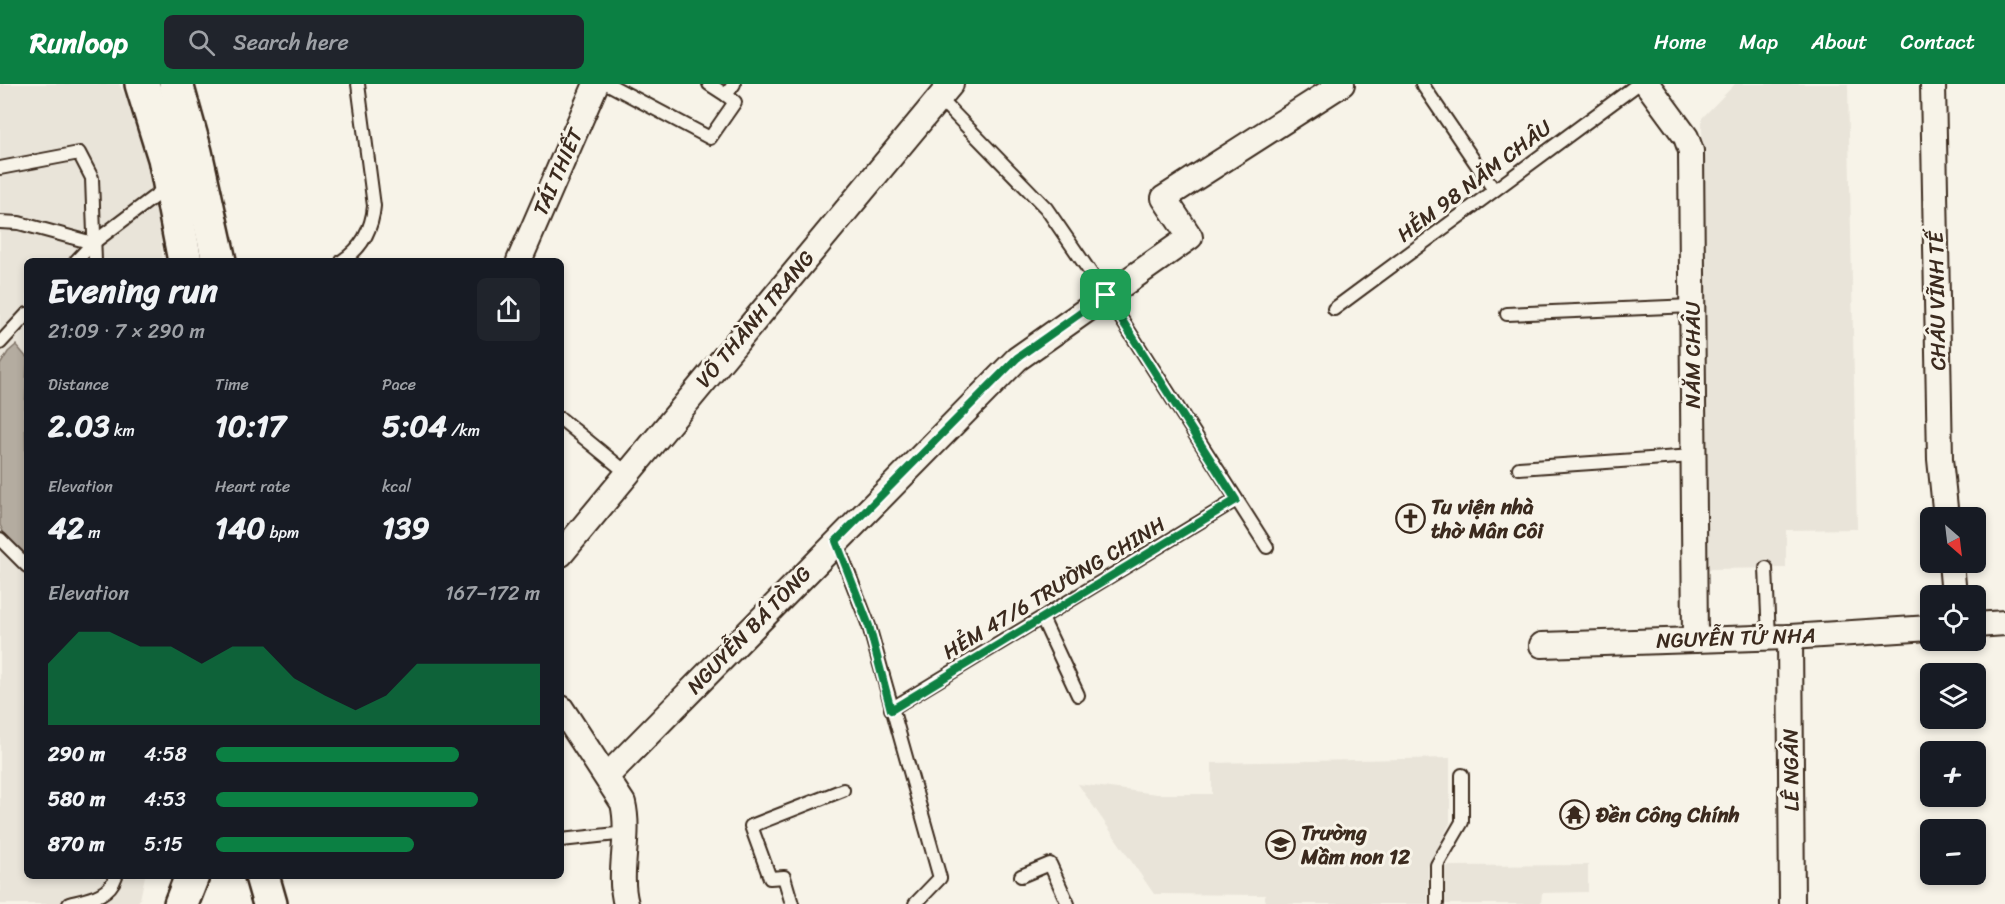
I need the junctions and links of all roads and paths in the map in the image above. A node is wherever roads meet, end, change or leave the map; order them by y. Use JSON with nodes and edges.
{"nodes":[{"id":1,"x":142,"y":84,"type":"edge"},
{"id":2,"x":176,"y":84,"type":"edge"},
{"id":3,"x":358,"y":84,"type":"edge"},
{"id":4,"x":596,"y":84,"type":"edge"},
{"id":5,"x":608,"y":84,"type":"edge"},
{"id":6,"x":710,"y":84,"type":"edge"},
{"id":7,"x":734,"y":84,"type":"edge"},
{"id":8,"x":1422,"y":84,"type":"edge"},
{"id":9,"x":1638,"y":84,"type":"edge"},
{"id":10,"x":1647,"y":84,"type":"edge"},
{"id":11,"x":1933,"y":84,"type":"edge"},
{"id":12,"x":1332,"y":87,"type":"edge"},
{"id":13,"x":945,"y":91,"type":"edge"},
{"id":14,"x":726,"y":95,"type":"junction"},
{"id":15,"x":0,"y":168,"type":"edge"},
{"id":16,"x":170,"y":184,"type":"junction"},
{"id":17,"x":1494,"y":190,"type":"junction"},
{"id":18,"x":0,"y":222,"type":"edge"},
{"id":19,"x":93,"y":243,"type":"junction"},
{"id":20,"x":79,"y":258,"type":"edge"},
{"id":21,"x":95,"y":258,"type":"edge"},
{"id":22,"x":183,"y":258,"type":"edge"},
{"id":23,"x":218,"y":258,"type":"edge"},
{"id":24,"x":346,"y":258,"type":"edge"},
{"id":25,"x":520,"y":258,"type":"edge"},
{"id":26,"x":1106,"y":295,"type":"junction"},
{"id":27,"x":1692,"y":306,"type":"junction"},
{"id":28,"x":1335,"y":309,"type":"dead end"},
{"id":29,"x":1507,"y":314,"type":"dead end"},
{"id":30,"x":24,"y":317,"type":"edge"},
{"id":31,"x":0,"y":343,"type":"edge"},
{"id":32,"x":564,"y":421,"type":"edge"},
{"id":33,"x":1694,"y":456,"type":"junction"},
{"id":34,"x":1519,"y":468,"type":"dead end"},
{"id":35,"x":627,"y":473,"type":"junction"},
{"id":36,"x":1236,"y":500,"type":"junction"},
{"id":37,"x":1945,"y":507,"type":"edge"},
{"id":38,"x":0,"y":539,"type":"edge"},
{"id":39,"x":836,"y":541,"type":"junction"},
{"id":40,"x":1267,"y":547,"type":"dead end"},
{"id":41,"x":564,"y":550,"type":"edge"},
{"id":42,"x":24,"y":563,"type":"edge"},
{"id":43,"x":1766,"y":568,"type":"dead end"},
{"id":44,"x":1042,"y":618,"type":"junction"},
{"id":45,"x":2005,"y":623,"type":"edge"},
{"id":46,"x":1986,"y":625,"type":"edge"},
{"id":47,"x":1920,"y":629,"type":"edge"},
{"id":48,"x":1779,"y":637,"type":"junction"},
{"id":49,"x":1695,"y":640,"type":"junction"},
{"id":50,"x":1542,"y":645,"type":"dead end"},
{"id":51,"x":1078,"y":695,"type":"dead end"},
{"id":52,"x":891,"y":710,"type":"junction"},
{"id":53,"x":564,"y":712,"type":"edge"},
{"id":54,"x":1462,"y":775,"type":"dead end"},
{"id":55,"x":607,"y":776,"type":"junction"},
{"id":56,"x":843,"y":790,"type":"dead end"},
{"id":57,"x":626,"y":833,"type":"junction"},
{"id":58,"x":564,"y":840,"type":"edge"},
{"id":59,"x":1021,"y":876,"type":"dead end"},
{"id":60,"x":115,"y":879,"type":"edge"},
{"id":61,"x":191,"y":879,"type":"edge"},
{"id":62,"x":198,"y":879,"type":"edge"},
{"id":63,"x":255,"y":879,"type":"edge"},
{"id":64,"x":263,"y":879,"type":"edge"},
{"id":65,"x":69,"y":904,"type":"edge"},
{"id":66,"x":181,"y":904,"type":"edge"},
{"id":67,"x":198,"y":904,"type":"edge"},
{"id":68,"x":254,"y":904,"type":"edge"},
{"id":69,"x":270,"y":904,"type":"edge"},
{"id":70,"x":626,"y":904,"type":"edge"},
{"id":71,"x":792,"y":904,"type":"edge"},
{"id":72,"x":915,"y":904,"type":"edge"},
{"id":73,"x":1068,"y":904,"type":"edge"},
{"id":74,"x":1437,"y":904,"type":"edge"},
{"id":75,"x":1792,"y":904,"type":"edge"}],
"edges":[{"from":1,"to":16,"type":"main road"},
{"from":2,"to":23,"type":"main road"},
{"from":3,"to":24,"type":"lane"},
{"from":4,"to":25,"type":"street","name":"TÁI THIẾT"},
{"from":5,"to":14,"type":"lane"},
{"from":6,"to":14,"type":"lane"},
{"from":7,"to":14,"type":"lane"},
{"from":8,"to":17,"type":"lane"},
{"from":9,"to":17,"type":"lane","name":"HẺM 98 NĂM CHÂU"},
{"from":10,"to":27,"type":"street","name":"NĂM CHÂU"},
{"from":11,"to":37,"type":"street","name":"CHÂU VĨNH TẾ"},
{"from":12,"to":26,"type":"street","name":"NGUYỄN BÁ TÒNG"},
{"from":13,"to":26,"type":"lane"},
{"from":13,"to":35,"type":"street","name":"VÕ THÀNH TRANG"},
{"from":15,"to":19,"type":"lane"},
{"from":16,"to":19,"type":"lane"},
{"from":16,"to":22,"type":"main road"},
{"from":17,"to":28,"type":"lane","name":"HẺM 98 NĂM CHÂU"},
{"from":18,"to":19,"type":"lane"},
{"from":19,"to":20,"type":"lane"},
{"from":19,"to":21,"type":"lane"},
{"from":26,"to":36,"type":"lane"},
{"from":26,"to":39,"type":"street","name":"NGUYỄN BÁ TÒNG"},
{"from":27,"to":29,"type":"lane"},
{"from":27,"to":33,"type":"street","name":"NĂM CHÂU"},
{"from":30,"to":31,"type":"lane"},
{"from":32,"to":35,"type":"lane"},
{"from":33,"to":34,"type":"lane"},
{"from":33,"to":49,"type":"street","name":"NĂM CHÂU"},
{"from":35,"to":41,"type":"street","name":"VÕ THÀNH TRANG"},
{"from":36,"to":40,"type":"lane"},
{"from":36,"to":44,"type":"lane","name":"HẺM 47/6 TRƯỜNG CHINH"},
{"from":38,"to":42,"type":"lane"},
{"from":39,"to":52,"type":"lane"},
{"from":39,"to":55,"type":"street","name":"NGUYỄN BÁ TÒNG"},
{"from":43,"to":48,"type":"lane"},
{"from":44,"to":51,"type":"lane"},
{"from":44,"to":52,"type":"lane","name":"HẺM 47/6 TRƯỜNG CHINH"},
{"from":45,"to":46,"type":"street"},
{"from":47,"to":48,"type":"street","name":"NGUYỄN TỬ NHA"},
{"from":48,"to":49,"type":"street","name":"NGUYỄN TỬ NHA"},
{"from":48,"to":75,"type":"street","name":"LÊ NGÂN"},
{"from":49,"to":50,"type":"street","name":"NGUYỄN TỬ NHA"},
{"from":52,"to":72,"type":"lane"},
{"from":53,"to":55,"type":"street"},
{"from":54,"to":74,"type":"lane"},
{"from":55,"to":57,"type":"street"},
{"from":56,"to":71,"type":"lane"},
{"from":57,"to":58,"type":"lane"},
{"from":57,"to":70,"type":"street"},
{"from":59,"to":73,"type":"lane"},
{"from":60,"to":65,"type":"lane"},
{"from":61,"to":66,"type":"main road"},
{"from":62,"to":67,"type":"main road"},
{"from":63,"to":68,"type":"main road"},
{"from":64,"to":69,"type":"main road"}]}
